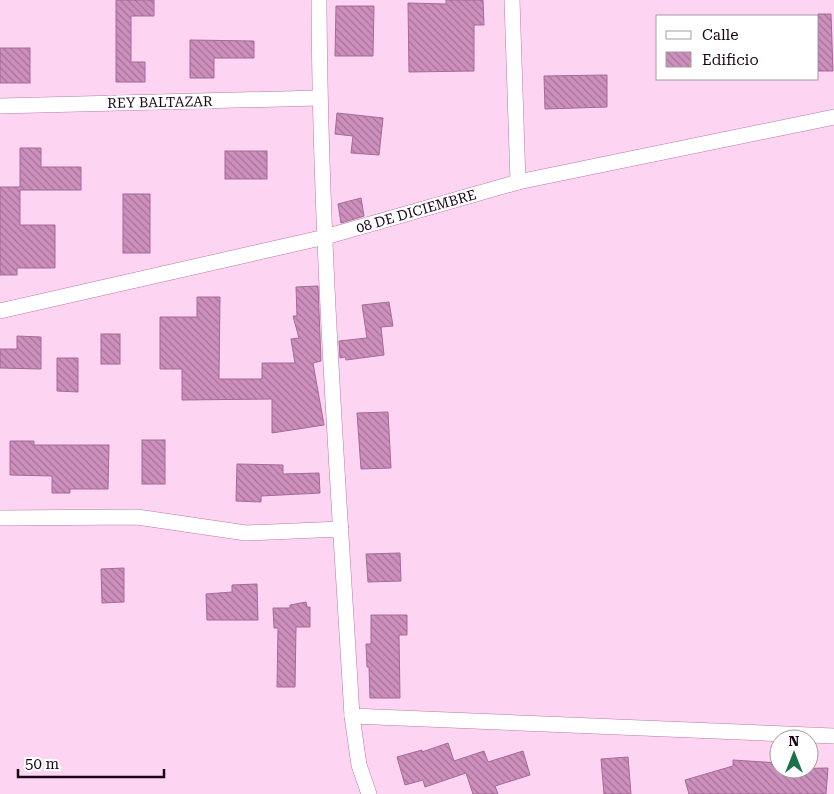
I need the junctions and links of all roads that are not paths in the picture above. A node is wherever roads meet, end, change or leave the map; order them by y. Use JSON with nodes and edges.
{"nodes":[{"id":1,"x":319,"y":0,"type":"edge"},
{"id":2,"x":512,"y":0,"type":"edge"},
{"id":3,"x":319,"y":98,"type":"junction"},
{"id":4,"x":0,"y":106,"type":"edge"},
{"id":5,"x":834,"y":117,"type":"edge"},
{"id":6,"x":518,"y":182,"type":"junction"},
{"id":7,"x":325,"y":237,"type":"junction"},
{"id":8,"x":0,"y":311,"type":"edge"},
{"id":9,"x":0,"y":518,"type":"edge"},
{"id":10,"x":341,"y":529,"type":"junction"},
{"id":11,"x":352,"y":716,"type":"junction"},
{"id":12,"x":834,"y":736,"type":"edge"},
{"id":13,"x":369,"y":794,"type":"edge"}],
"edges":[{"from":1,"to":3,"type":"street"},
{"from":2,"to":6,"type":"street"},
{"from":3,"to":4,"type":"street","name":"REY BALTAZAR"},
{"from":3,"to":7,"type":"street"},
{"from":5,"to":6,"type":"street","name":"08 DE DICIEMBRE"},
{"from":6,"to":7,"type":"street","name":"08 DE DICIEMBRE"},
{"from":7,"to":8,"type":"street","name":"08 DE DICIEMBRE"},
{"from":7,"to":10,"type":"street"},
{"from":9,"to":10,"type":"street"},
{"from":10,"to":11,"type":"street"},
{"from":11,"to":12,"type":"street"},
{"from":11,"to":13,"type":"street"}]}
